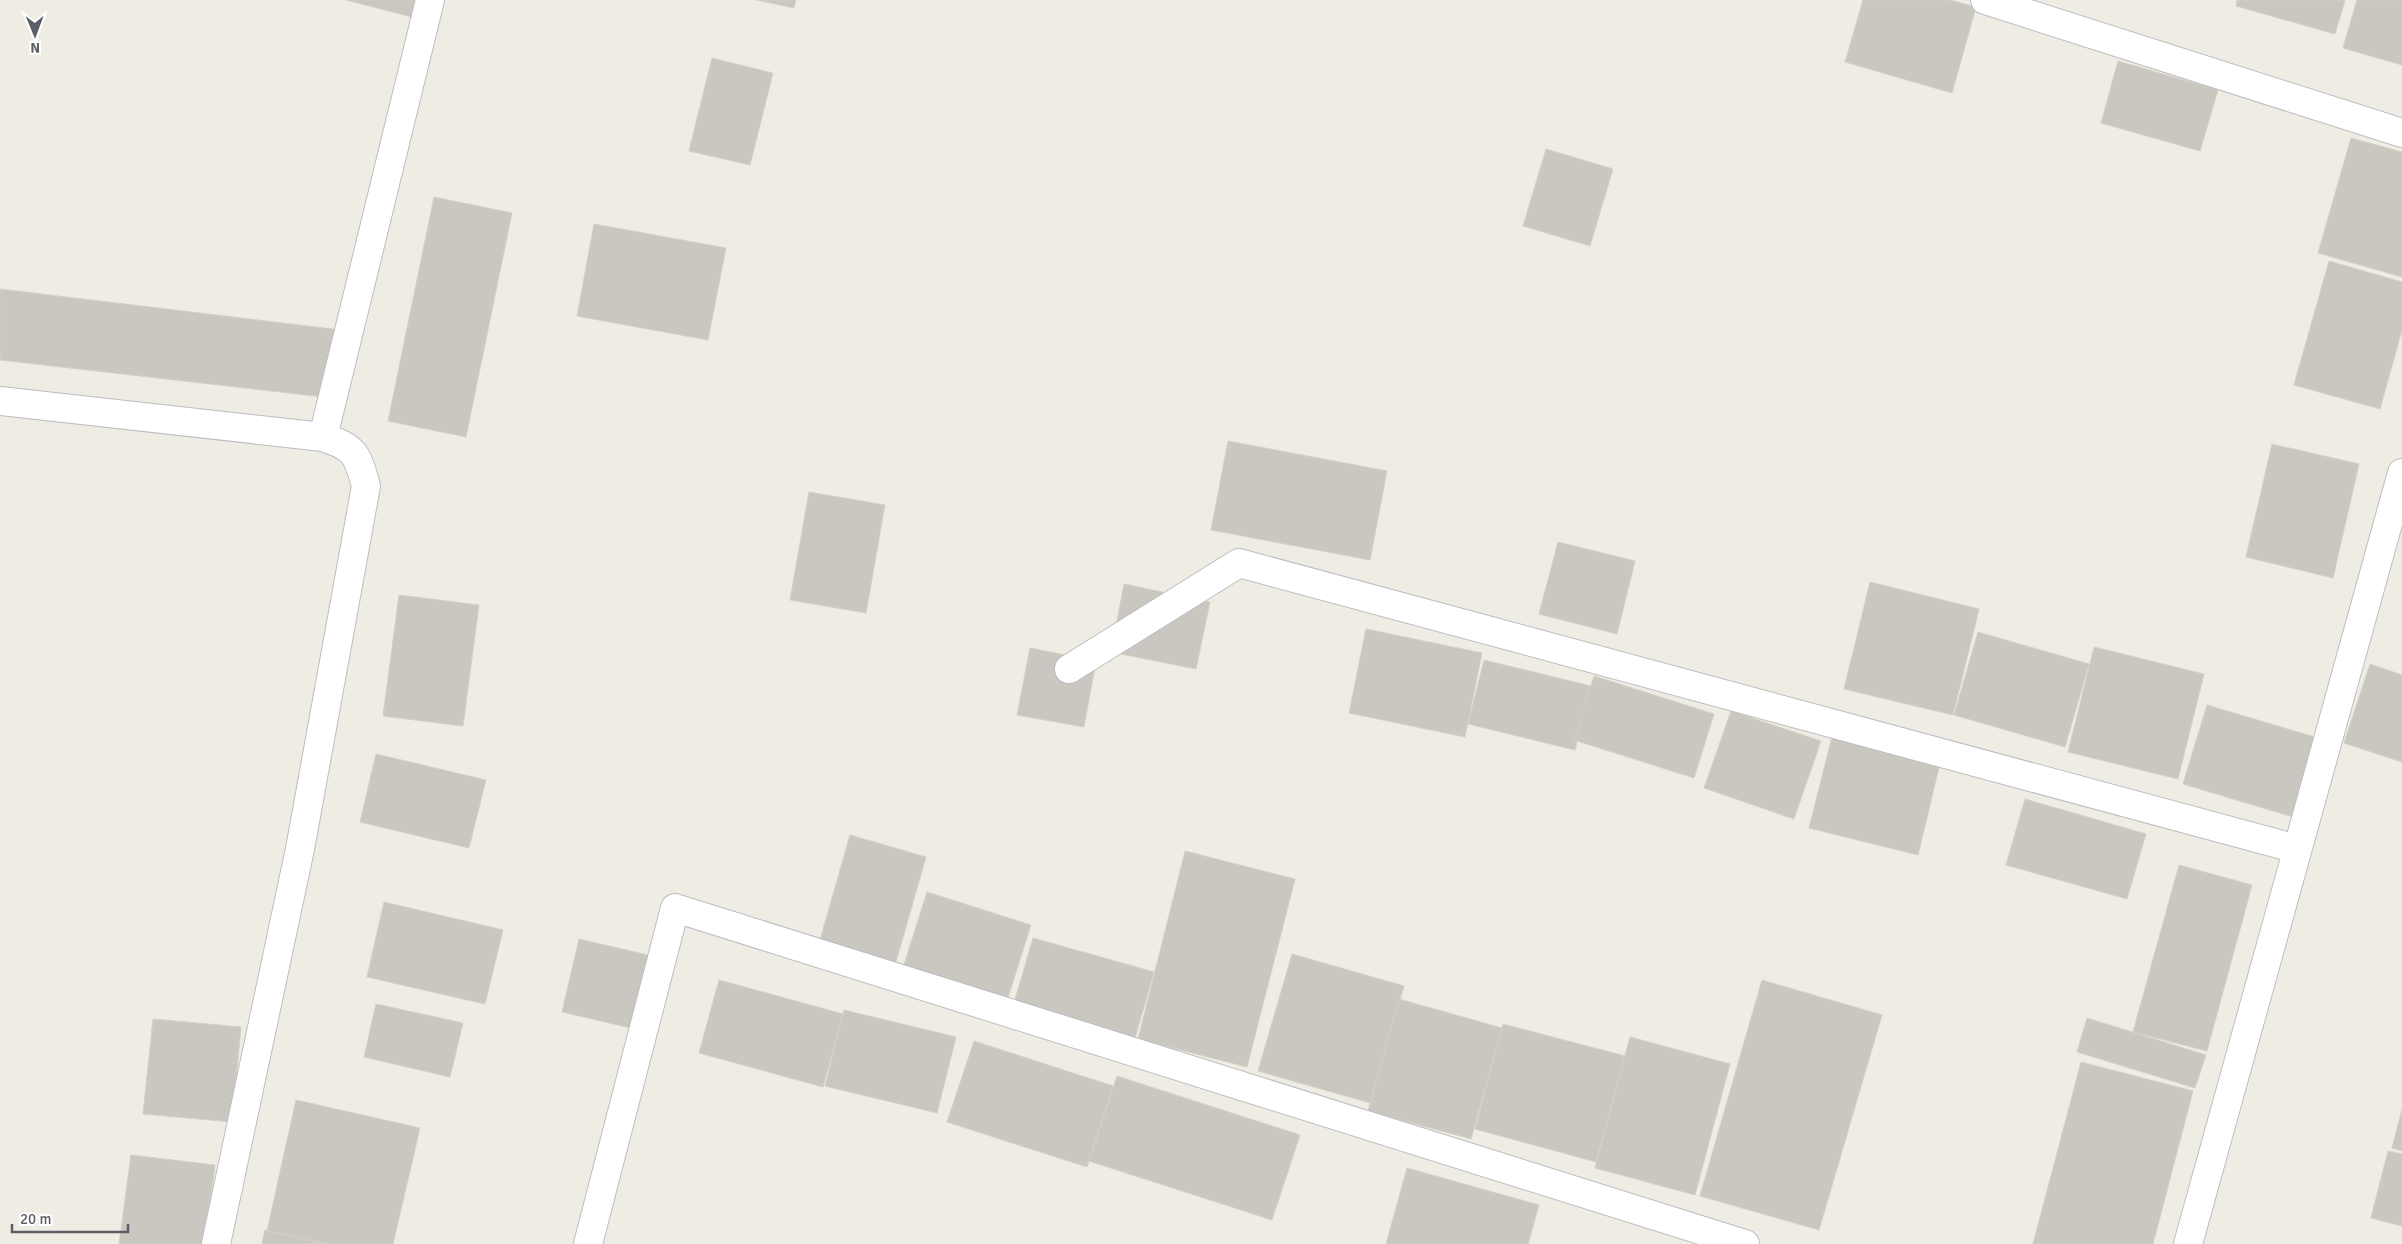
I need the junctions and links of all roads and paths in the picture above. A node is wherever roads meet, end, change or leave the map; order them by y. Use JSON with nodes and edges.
{"nodes":[{"id":1,"x":430,"y":0,"type":"edge"},
{"id":2,"x":1984,"y":0,"type":"edge"},
{"id":3,"x":2402,"y":133,"type":"edge"},
{"id":4,"x":0,"y":401,"type":"edge"},
{"id":5,"x":323,"y":436,"type":"junction"},
{"id":6,"x":2402,"y":473,"type":"edge"},
{"id":7,"x":1069,"y":669,"type":"dead end"},
{"id":8,"x":2298,"y":849,"type":"junction"},
{"id":9,"x":216,"y":1244,"type":"edge"},
{"id":10,"x":588,"y":1244,"type":"edge"},
{"id":11,"x":1745,"y":1244,"type":"edge"},
{"id":12,"x":2188,"y":1244,"type":"edge"}],
"edges":[{"from":1,"to":5,"type":"street"},
{"from":2,"to":3,"type":"street"},
{"from":4,"to":5,"type":"street"},
{"from":5,"to":9,"type":"street"},
{"from":6,"to":8,"type":"street"},
{"from":7,"to":8,"type":"street"},
{"from":8,"to":12,"type":"street"},
{"from":10,"to":11,"type":"street"}]}
